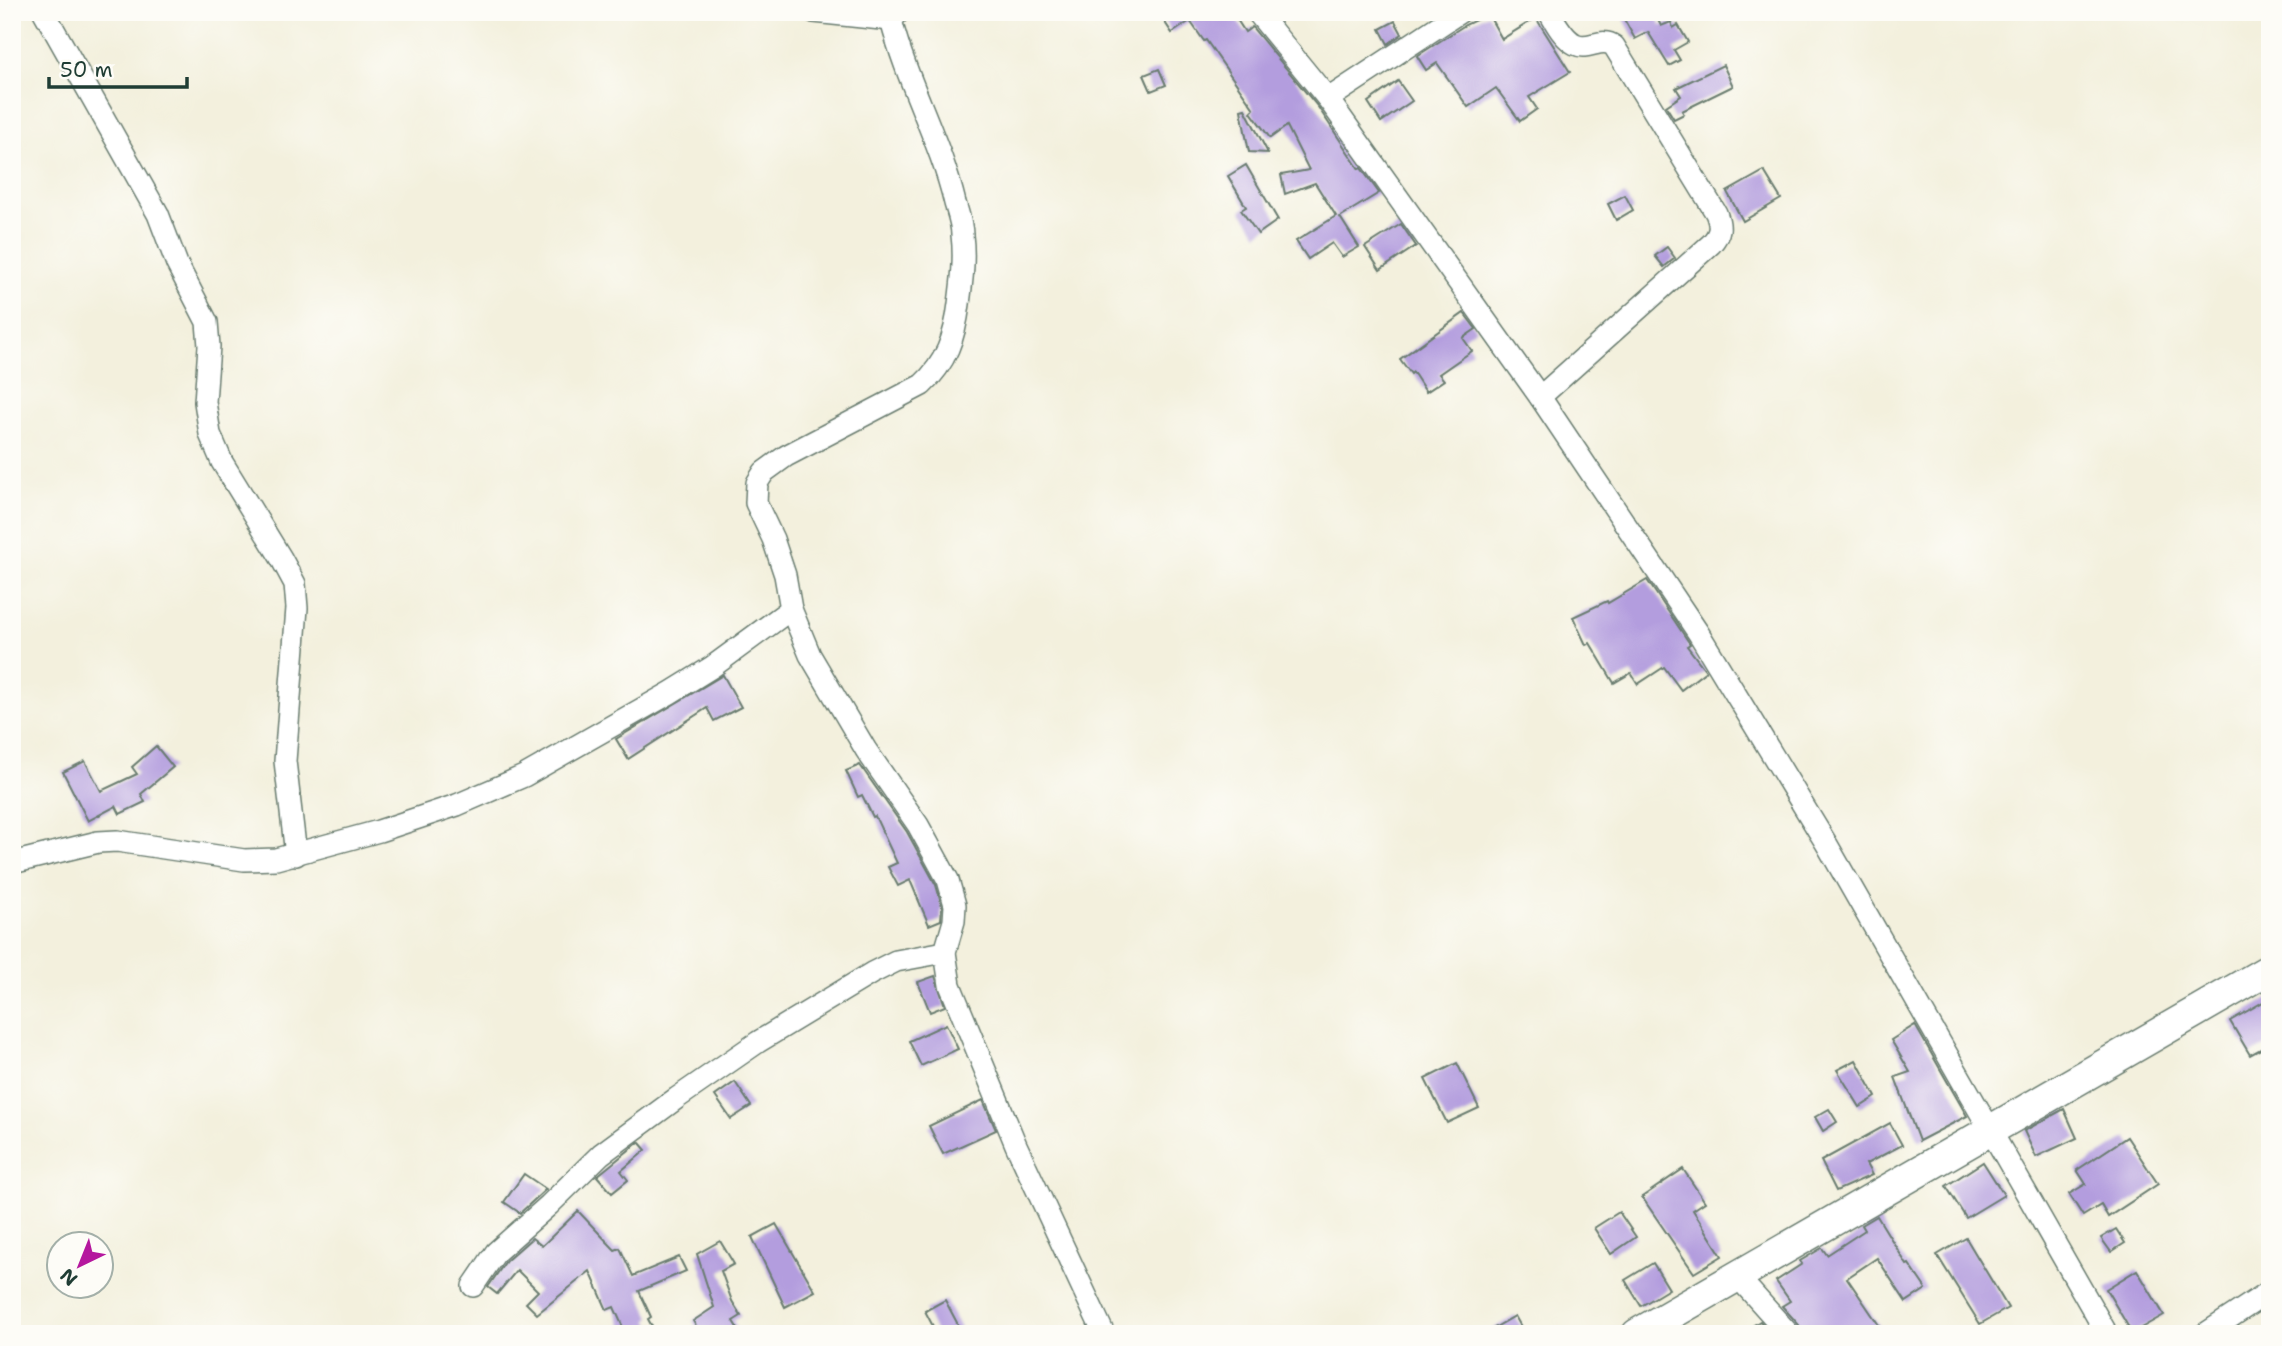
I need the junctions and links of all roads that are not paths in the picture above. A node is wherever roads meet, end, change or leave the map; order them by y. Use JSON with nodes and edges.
{"nodes":[{"id":1,"x":44,"y":12,"type":"edge"},
{"id":2,"x":814,"y":12,"type":"edge"},
{"id":3,"x":1256,"y":12,"type":"edge"},
{"id":4,"x":1460,"y":12,"type":"edge"},
{"id":5,"x":1549,"y":12,"type":"edge"},
{"id":6,"x":896,"y":16,"type":"edge"},
{"id":7,"x":1328,"y":99,"type":"junction"},
{"id":8,"x":1540,"y":397,"type":"junction"},
{"id":9,"x":790,"y":609,"type":"junction"},
{"id":10,"x":296,"y":855,"type":"junction"},
{"id":11,"x":12,"y":863,"type":"edge"},
{"id":12,"x":946,"y":952,"type":"junction"},
{"id":13,"x":2270,"y":970,"type":"edge"},
{"id":14,"x":1989,"y":1131,"type":"junction"},
{"id":15,"x":1737,"y":1276,"type":"junction"},
{"id":16,"x":473,"y":1286,"type":"dead end"},
{"id":17,"x":2270,"y":1292,"type":"edge"},
{"id":18,"x":1104,"y":1334,"type":"edge"},
{"id":19,"x":1637,"y":1334,"type":"edge"},
{"id":20,"x":1788,"y":1334,"type":"edge"},
{"id":21,"x":2107,"y":1334,"type":"edge"},
{"id":22,"x":2205,"y":1334,"type":"edge"}],
"edges":[{"from":1,"to":10,"type":"street"},
{"from":2,"to":6,"type":"street"},
{"from":3,"to":7,"type":"street"},
{"from":4,"to":7,"type":"street"},
{"from":5,"to":8,"type":"street"},
{"from":6,"to":9,"type":"street"},
{"from":7,"to":8,"type":"street"},
{"from":8,"to":14,"type":"street"},
{"from":9,"to":10,"type":"street"},
{"from":9,"to":12,"type":"street"},
{"from":10,"to":11,"type":"street"},
{"from":12,"to":16,"type":"street"},
{"from":12,"to":18,"type":"street"},
{"from":13,"to":14,"type":"street"},
{"from":14,"to":15,"type":"street"},
{"from":14,"to":21,"type":"street"},
{"from":15,"to":19,"type":"street"},
{"from":15,"to":20,"type":"street"},
{"from":17,"to":22,"type":"street"}]}
